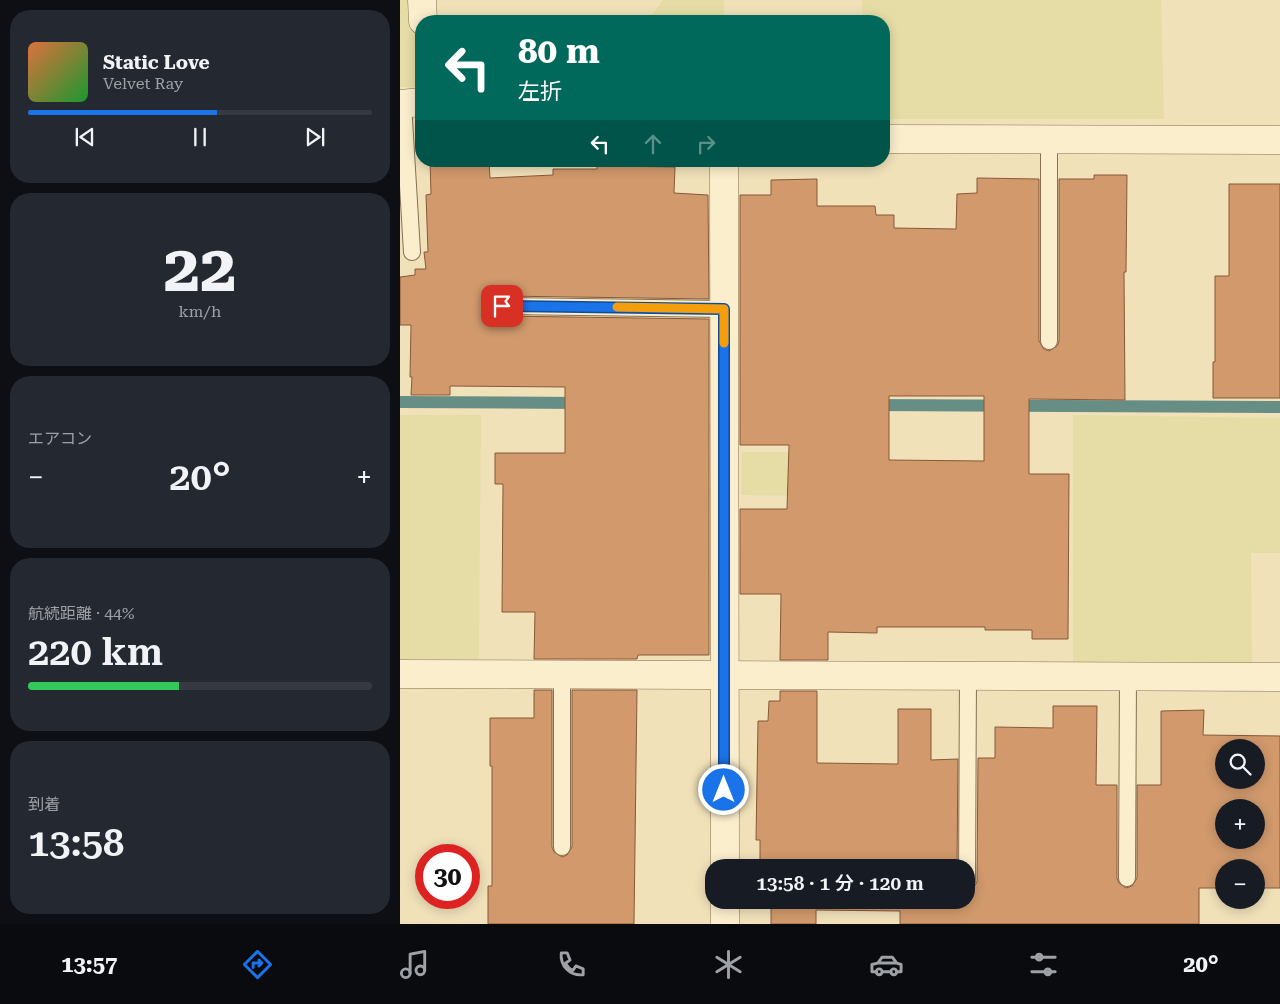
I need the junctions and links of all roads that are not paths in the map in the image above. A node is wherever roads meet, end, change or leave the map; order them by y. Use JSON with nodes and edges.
{"nodes":[{"id":1,"x":422,"y":0,"type":"edge"},
{"id":2,"x":423,"y":15,"type":"edge"},
{"id":3,"x":408,"y":103,"type":"edge"},
{"id":4,"x":890,"y":139,"type":"edge"},
{"id":5,"x":1049,"y":139,"type":"junction"},
{"id":6,"x":1280,"y":140,"type":"edge"},
{"id":7,"x":724,"y":167,"type":"edge"},
{"id":8,"x":412,"y":252,"type":"dead end"},
{"id":9,"x":502,"y":306,"type":"dead end"},
{"id":10,"x":724,"y":309,"type":"junction"},
{"id":11,"x":1048,"y":342,"type":"dead end"},
{"id":12,"x":400,"y":674,"type":"edge"},
{"id":13,"x":562,"y":675,"type":"junction"},
{"id":14,"x":724,"y":675,"type":"junction"},
{"id":15,"x":968,"y":676,"type":"junction"},
{"id":16,"x":1128,"y":677,"type":"junction"},
{"id":17,"x":1280,"y":677,"type":"edge"},
{"id":18,"x":562,"y":847,"type":"dead end"},
{"id":19,"x":725,"y":859,"type":"edge"},
{"id":20,"x":967,"y":859,"type":"edge"},
{"id":21,"x":1127,"y":878,"type":"dead end"},
{"id":22,"x":725,"y":909,"type":"edge"},
{"id":23,"x":725,"y":924,"type":"edge"}],
"edges":[{"from":1,"to":2,"type":"street"},
{"from":3,"to":8,"type":"lane"},
{"from":4,"to":5,"type":"street"},
{"from":5,"to":6,"type":"street"},
{"from":5,"to":11,"type":"lane"},
{"from":7,"to":10,"type":"street"},
{"from":9,"to":10,"type":"lane"},
{"from":10,"to":14,"type":"street"},
{"from":12,"to":13,"type":"street"},
{"from":13,"to":14,"type":"street"},
{"from":13,"to":18,"type":"lane"},
{"from":14,"to":15,"type":"street"},
{"from":14,"to":19,"type":"street"},
{"from":15,"to":16,"type":"street"},
{"from":15,"to":20,"type":"lane"},
{"from":16,"to":17,"type":"street"},
{"from":16,"to":21,"type":"lane"},
{"from":22,"to":23,"type":"street"}]}
